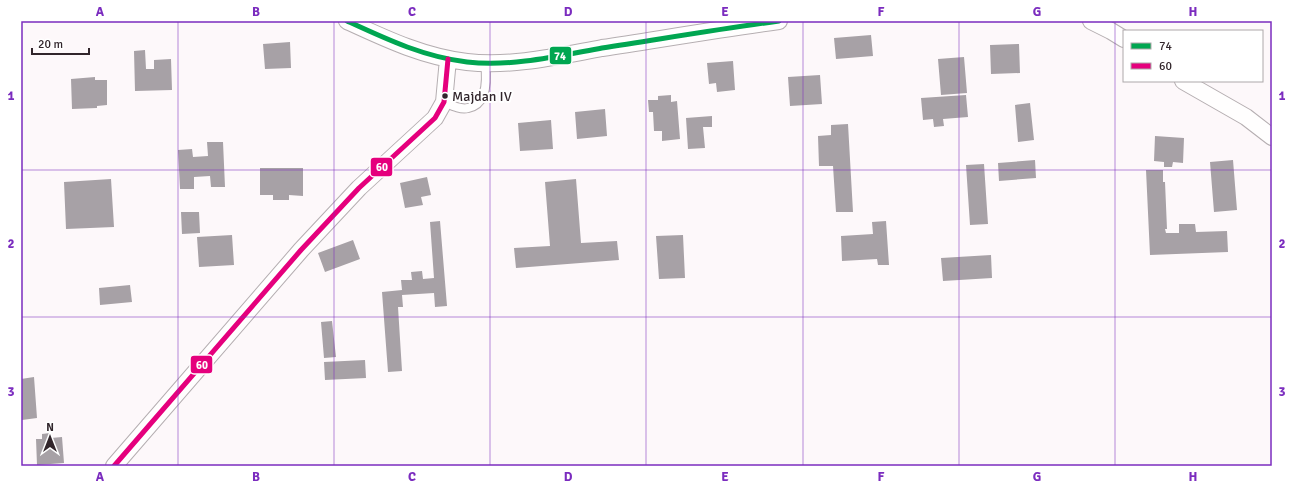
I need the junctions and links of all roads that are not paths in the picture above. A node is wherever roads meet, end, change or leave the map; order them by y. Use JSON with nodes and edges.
{"nodes":[{"id":1,"x":348,"y":21,"type":"edge"},
{"id":2,"x":779,"y":21,"type":"edge"},
{"id":3,"x":1091,"y":21,"type":"edge"},
{"id":4,"x":1123,"y":38,"type":"edge"},
{"id":5,"x":448,"y":59,"type":"junction"},
{"id":6,"x":485,"y":63,"type":"junction"},
{"id":7,"x":1185,"y":82,"type":"edge"},
{"id":8,"x":444,"y":102,"type":"junction"},
{"id":9,"x":1272,"y":137,"type":"edge"},
{"id":10,"x":114,"y":466,"type":"edge"}],
"edges":[{"from":1,"to":5,"type":"street"},
{"from":2,"to":6,"type":"street"},
{"from":3,"to":4,"type":"street"},
{"from":5,"to":6,"type":"street"},
{"from":5,"to":8,"type":"street"},
{"from":6,"to":8,"type":"lane"},
{"from":7,"to":9,"type":"street"},
{"from":8,"to":10,"type":"street"}]}
